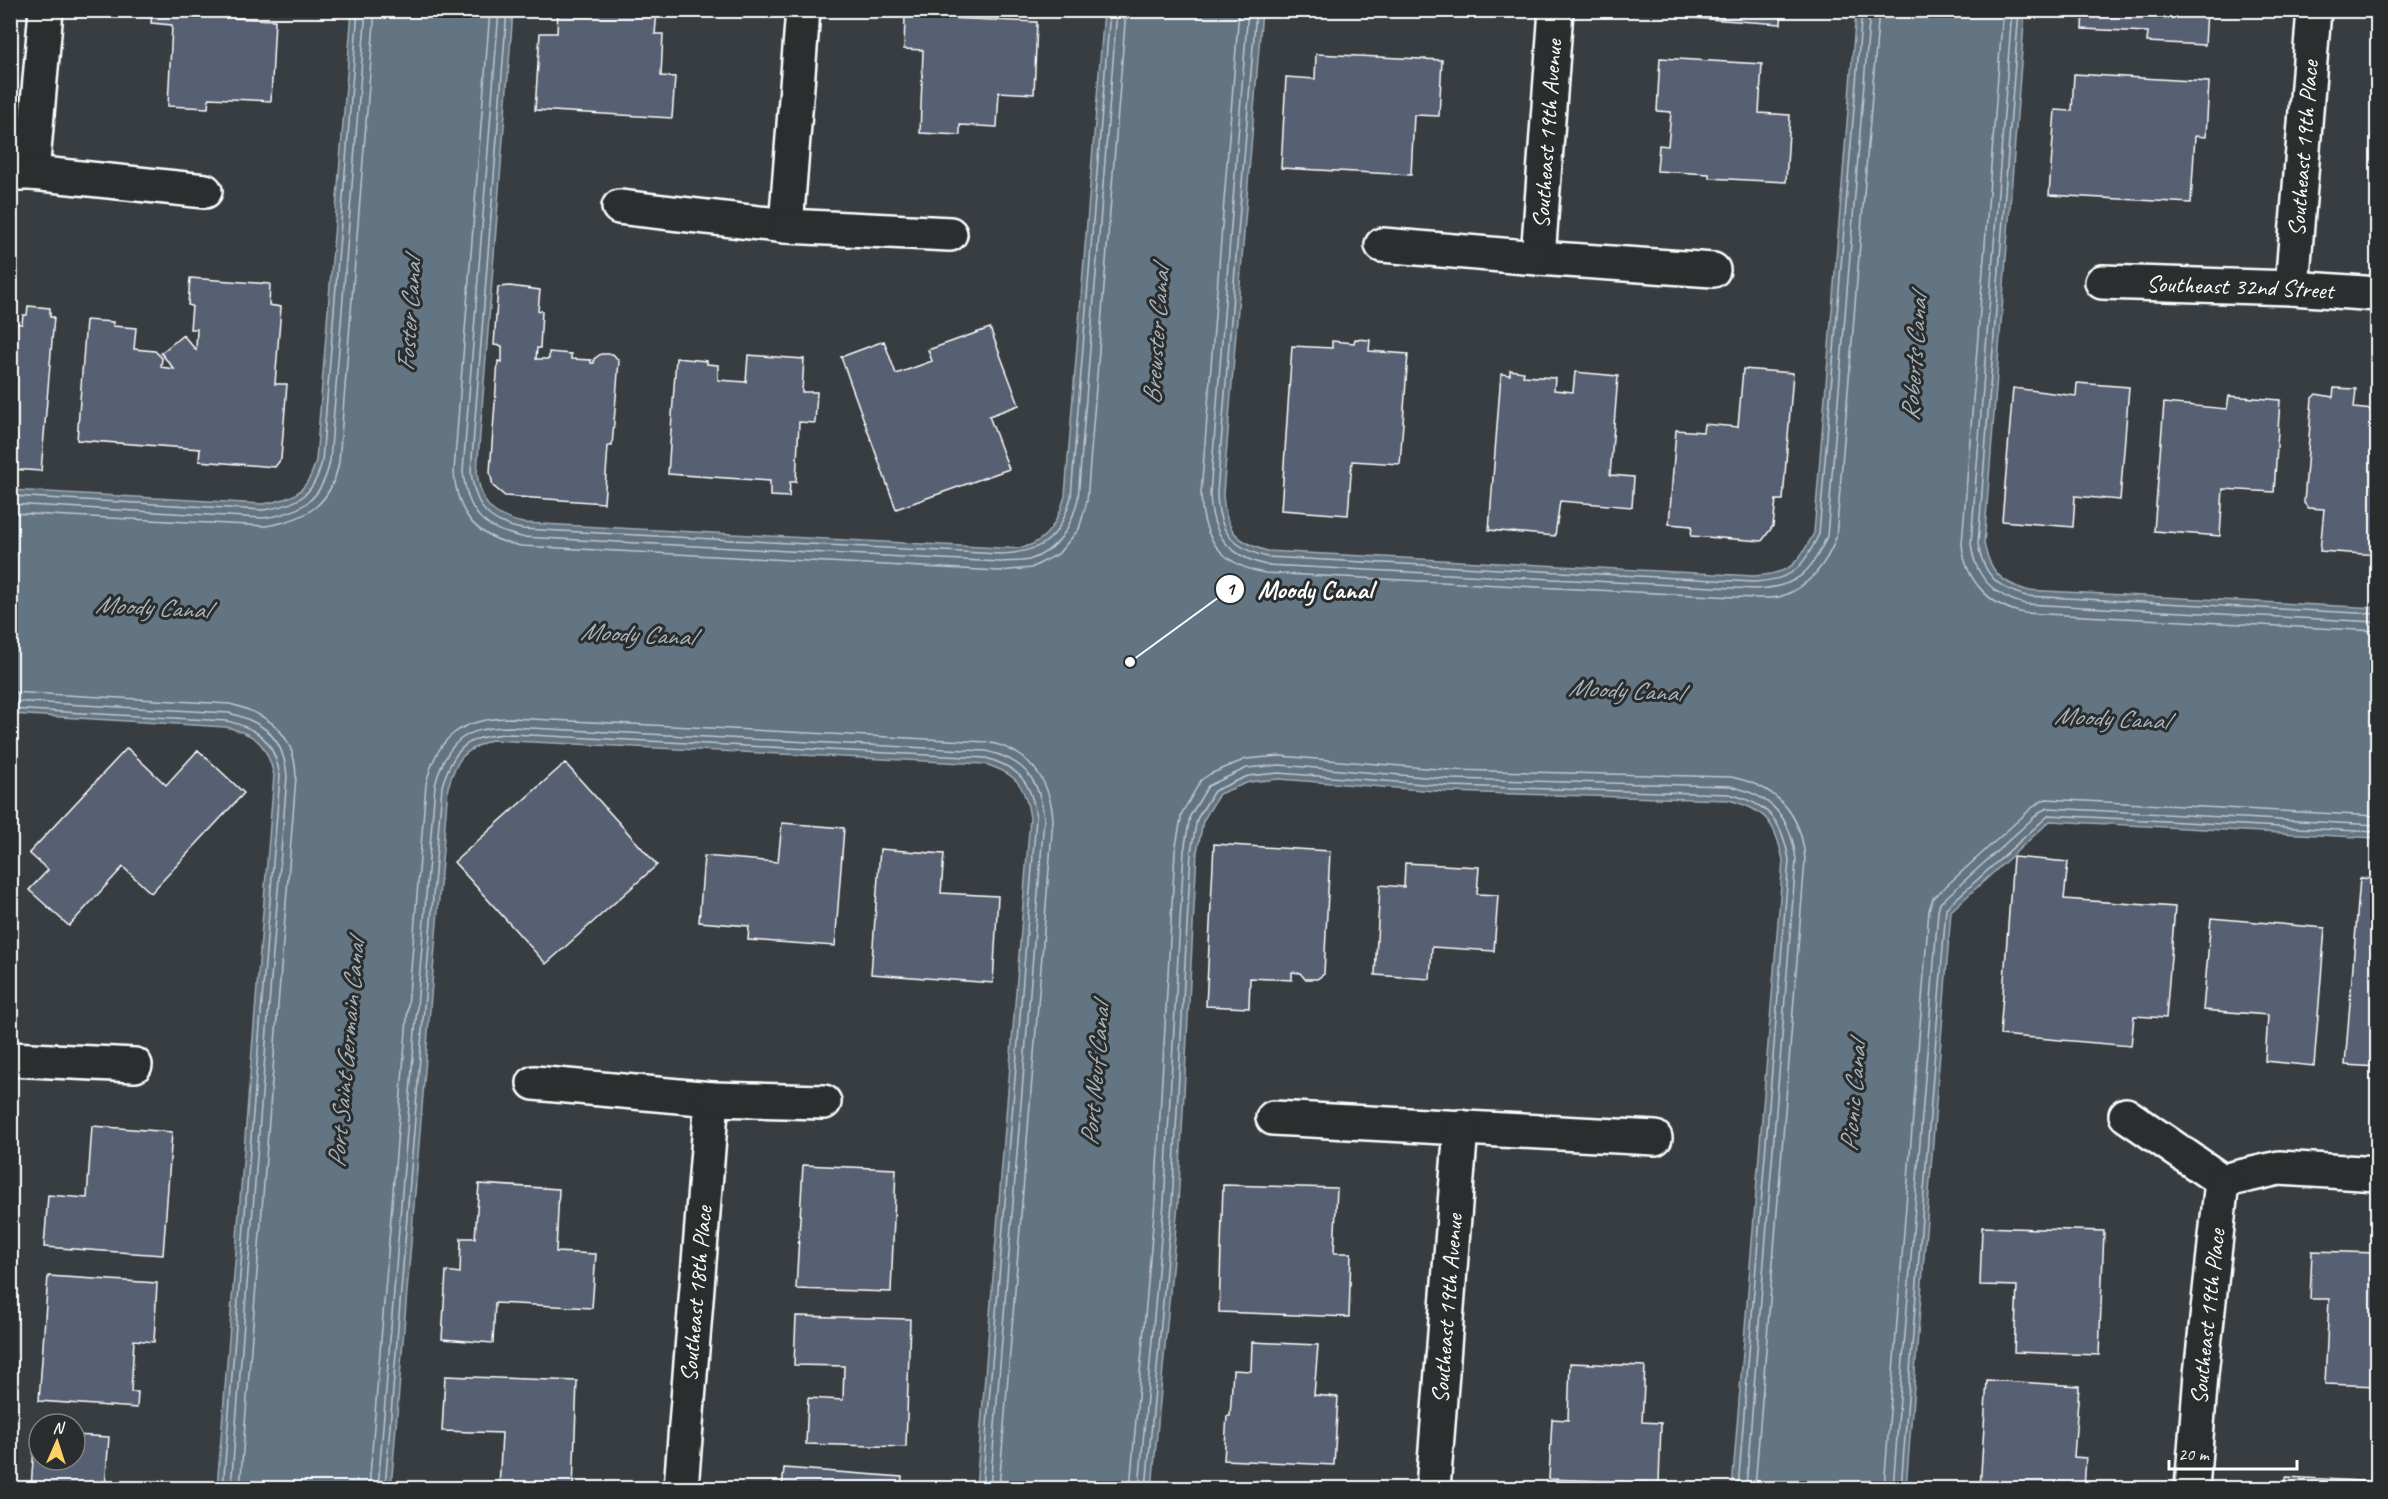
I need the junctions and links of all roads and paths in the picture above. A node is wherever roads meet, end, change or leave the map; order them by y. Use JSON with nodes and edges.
{"nodes":[{"id":1,"x":46,"y":10,"type":"edge"},
{"id":2,"x":803,"y":10,"type":"edge"},
{"id":3,"x":1556,"y":10,"type":"edge"},
{"id":4,"x":2314,"y":10,"type":"edge"},
{"id":5,"x":21,"y":173,"type":"edge"},
{"id":6,"x":205,"y":191,"type":"dead end"},
{"id":7,"x":618,"y":207,"type":"dead end"},
{"id":8,"x":786,"y":226,"type":"junction"},
{"id":9,"x":950,"y":234,"type":"dead end"},
{"id":10,"x":1382,"y":246,"type":"dead end"},
{"id":11,"x":1538,"y":258,"type":"junction"},
{"id":12,"x":1713,"y":270,"type":"dead end"},
{"id":13,"x":2102,"y":282,"type":"dead end"},
{"id":14,"x":2292,"y":288,"type":"junction"},
{"id":15,"x":2378,"y":294,"type":"edge"},
{"id":16,"x":10,"y":1059,"type":"edge"},
{"id":17,"x":135,"y":1065,"type":"dead end"},
{"id":18,"x":534,"y":1083,"type":"dead end"},
{"id":19,"x":712,"y":1100,"type":"junction"},
{"id":20,"x":824,"y":1102,"type":"dead end"},
{"id":21,"x":2126,"y":1115,"type":"dead end"},
{"id":22,"x":1273,"y":1118,"type":"dead end"},
{"id":23,"x":1461,"y":1127,"type":"junction"},
{"id":24,"x":1655,"y":1138,"type":"dead end"},
{"id":25,"x":2378,"y":1174,"type":"edge"},
{"id":26,"x":2222,"y":1181,"type":"junction"},
{"id":27,"x":681,"y":1488,"type":"edge"},
{"id":28,"x":1432,"y":1488,"type":"edge"},
{"id":29,"x":2192,"y":1488,"type":"edge"}],
"edges":[{"from":1,"to":5,"type":"street"},
{"from":2,"to":8,"type":"street"},
{"from":3,"to":11,"type":"street","name":"Southeast 19th Avenue"},
{"from":4,"to":14,"type":"street","name":"Southeast 19th Place"},
{"from":5,"to":6,"type":"street"},
{"from":7,"to":8,"type":"street"},
{"from":8,"to":9,"type":"street"},
{"from":10,"to":11,"type":"street","name":"Southeast 19th Avenue"},
{"from":11,"to":12,"type":"street","name":"Southeast 19th Avenue"},
{"from":13,"to":14,"type":"street","name":"Southeast 32nd Street"},
{"from":14,"to":15,"type":"street","name":"Southeast 32nd Street"},
{"from":16,"to":17,"type":"street"},
{"from":18,"to":19,"type":"street"},
{"from":19,"to":20,"type":"street"},
{"from":19,"to":27,"type":"street","name":"Southeast 18th Place"},
{"from":21,"to":26,"type":"street"},
{"from":22,"to":23,"type":"street"},
{"from":23,"to":24,"type":"street"},
{"from":23,"to":28,"type":"street","name":"Southeast 19th Avenue"},
{"from":25,"to":26,"type":"street"},
{"from":26,"to":29,"type":"street","name":"Southeast 19th Place"}]}
